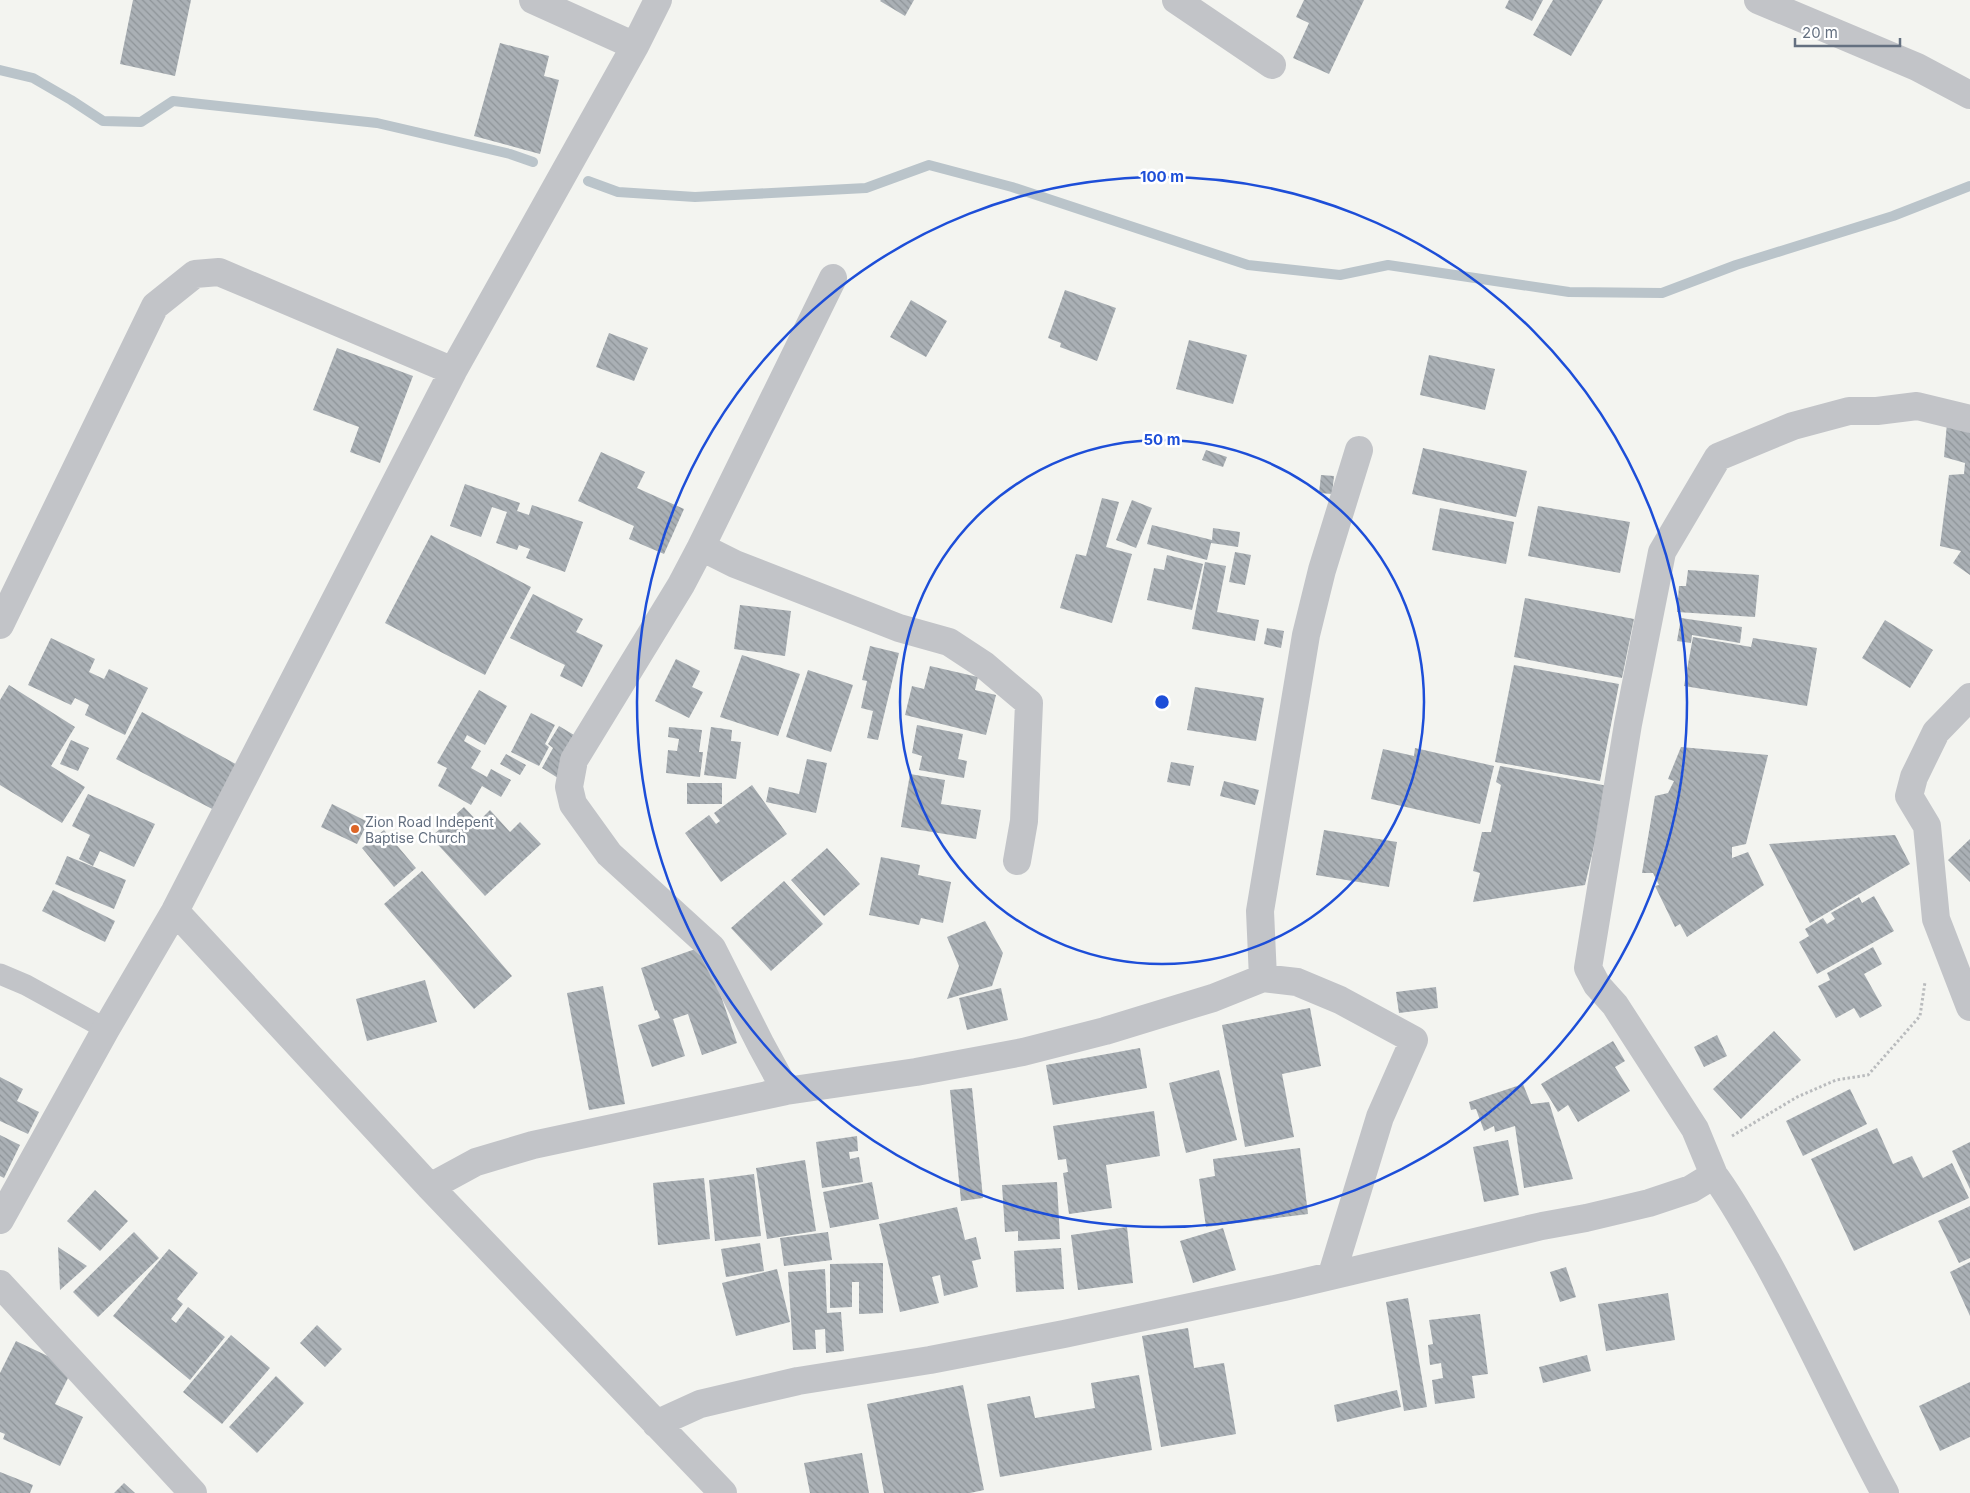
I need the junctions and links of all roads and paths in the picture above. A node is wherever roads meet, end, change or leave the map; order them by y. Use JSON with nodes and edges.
{"nodes":[{"id":1,"x":533,"y":0,"type":"edge"},
{"id":2,"x":658,"y":0,"type":"edge"},
{"id":3,"x":1176,"y":0,"type":"edge"},
{"id":4,"x":1758,"y":0,"type":"edge"},
{"id":5,"x":636,"y":46,"type":"junction"},
{"id":6,"x":1272,"y":65,"type":"dead end"},
{"id":7,"x":1970,"y":95,"type":"edge"},
{"id":8,"x":833,"y":278,"type":"dead end"},
{"id":9,"x":453,"y":371,"type":"junction"},
{"id":10,"x":1970,"y":419,"type":"edge"},
{"id":11,"x":1358,"y":450,"type":"dead end"},
{"id":12,"x":701,"y":547,"type":"junction"},
{"id":13,"x":0,"y":625,"type":"edge"},
{"id":14,"x":1970,"y":697,"type":"edge"},
{"id":15,"x":1017,"y":862,"type":"dead end"},
{"id":16,"x":175,"y":911,"type":"junction"},
{"id":17,"x":0,"y":974,"type":"edge"},
{"id":18,"x":1926,"y":977,"type":"dead end"},
{"id":19,"x":1263,"y":978,"type":"junction"},
{"id":20,"x":1970,"y":1007,"type":"edge"},
{"id":21,"x":106,"y":1030,"type":"junction"},
{"id":22,"x":786,"y":1091,"type":"junction"},
{"id":23,"x":1695,"y":1129,"type":"junction"},
{"id":24,"x":1714,"y":1176,"type":"junction"},
{"id":25,"x":430,"y":1187,"type":"junction"},
{"id":26,"x":0,"y":1220,"type":"edge"},
{"id":27,"x":1332,"y":1274,"type":"junction"},
{"id":28,"x":0,"y":1284,"type":"edge"},
{"id":29,"x":656,"y":1424,"type":"junction"},
{"id":30,"x":193,"y":1493,"type":"edge"},
{"id":31,"x":723,"y":1493,"type":"edge"},
{"id":32,"x":1885,"y":1493,"type":"edge"}],
"edges":[{"from":1,"to":5,"type":"street"},
{"from":2,"to":5,"type":"street"},
{"from":3,"to":6,"type":"street"},
{"from":4,"to":7,"type":"street"},
{"from":5,"to":9,"type":"street"},
{"from":8,"to":12,"type":"street"},
{"from":9,"to":13,"type":"street"},
{"from":9,"to":16,"type":"street"},
{"from":10,"to":23,"type":"street"},
{"from":11,"to":19,"type":"street"},
{"from":12,"to":15,"type":"street"},
{"from":12,"to":22,"type":"street"},
{"from":14,"to":20,"type":"street"},
{"from":16,"to":21,"type":"street"},
{"from":16,"to":25,"type":"street"},
{"from":17,"to":21,"type":"lane"},
{"from":18,"to":23,"type":"path"},
{"from":19,"to":22,"type":"street"},
{"from":19,"to":27,"type":"street"},
{"from":21,"to":26,"type":"street"},
{"from":22,"to":25,"type":"street"},
{"from":23,"to":24,"type":"street"},
{"from":24,"to":27,"type":"street"},
{"from":24,"to":32,"type":"street"},
{"from":25,"to":29,"type":"street"},
{"from":27,"to":29,"type":"street"},
{"from":28,"to":30,"type":"street"},
{"from":29,"to":31,"type":"street"}]}
